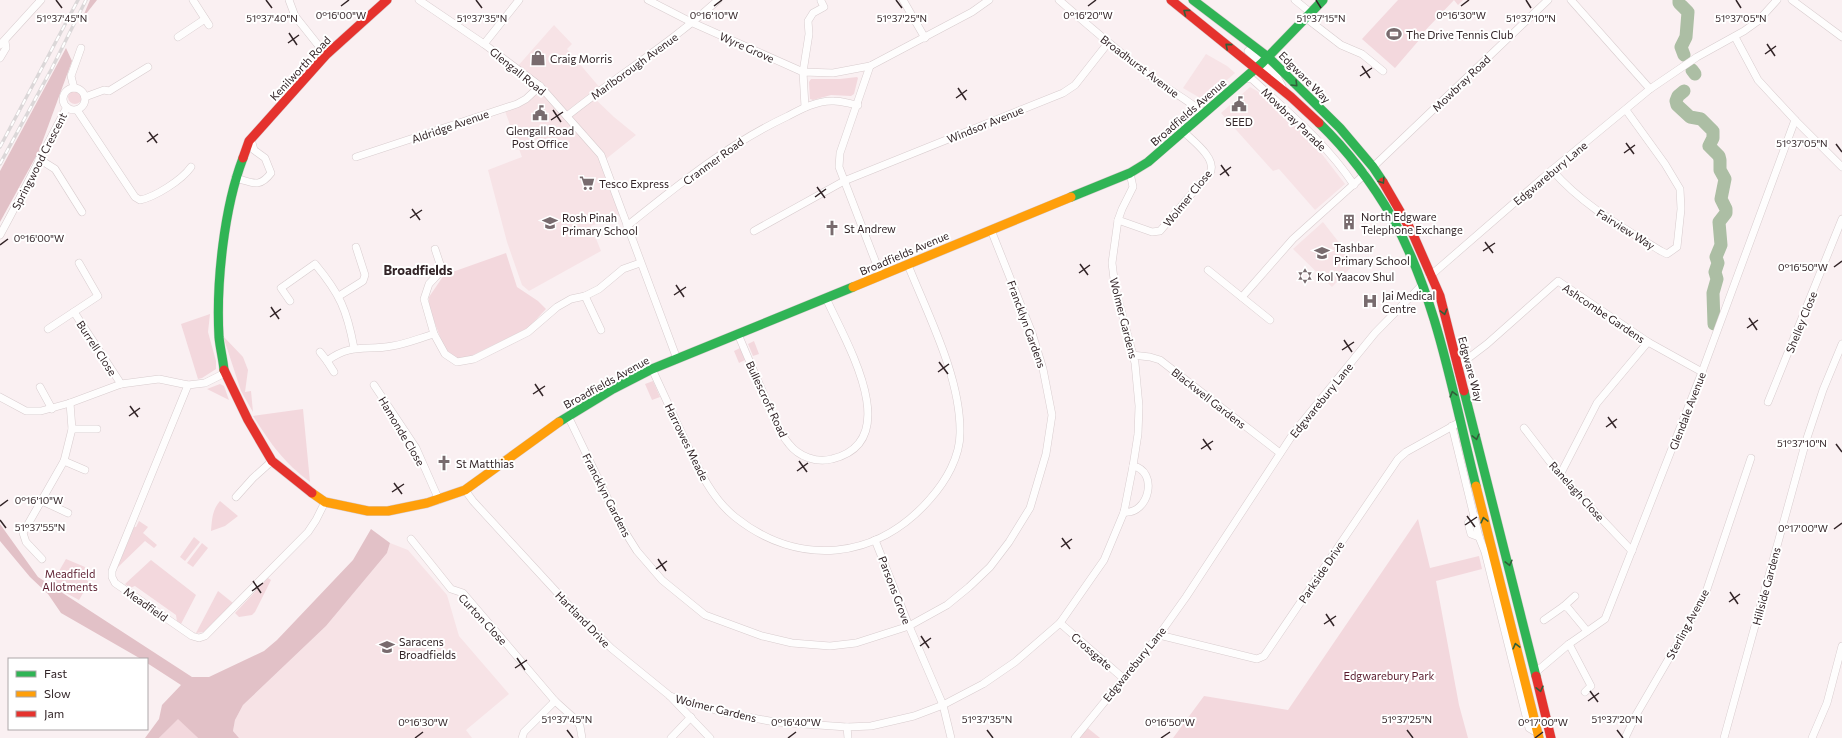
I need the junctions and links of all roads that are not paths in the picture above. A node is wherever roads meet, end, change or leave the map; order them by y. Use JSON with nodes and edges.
{"nodes":[{"id":1,"x":41,"y":0,"type":"edge"},
{"id":2,"x":193,"y":0,"type":"edge"},
{"id":3,"x":289,"y":0,"type":"edge"},
{"id":4,"x":387,"y":0,"type":"edge"},
{"id":5,"x":419,"y":0,"type":"edge"},
{"id":6,"x":519,"y":0,"type":"edge"},
{"id":7,"x":648,"y":0,"type":"edge"},
{"id":8,"x":718,"y":0,"type":"edge"},
{"id":9,"x":903,"y":0,"type":"edge"},
{"id":10,"x":989,"y":0,"type":"edge"},
{"id":11,"x":1060,"y":0,"type":"edge"},
{"id":12,"x":1171,"y":0,"type":"edge"},
{"id":13,"x":1193,"y":0,"type":"edge"},
{"id":14,"x":1295,"y":0,"type":"edge"},
{"id":15,"x":1323,"y":0,"type":"edge"},
{"id":16,"x":1548,"y":0,"type":"edge"},
{"id":17,"x":1571,"y":0,"type":"edge"},
{"id":18,"x":1777,"y":0,"type":"edge"},
{"id":19,"x":1792,"y":0,"type":"edge"},
{"id":20,"x":821,"y":1,"type":"dead end"},
{"id":21,"x":1308,"y":16,"type":"junction"},
{"id":22,"x":205,"y":18,"type":"junction"},
{"id":23,"x":693,"y":23,"type":"junction"},
{"id":24,"x":209,"y":25,"type":"dead end"},
{"id":25,"x":178,"y":37,"type":"dead end"},
{"id":26,"x":1735,"y":37,"type":"junction"},
{"id":27,"x":1842,"y":37,"type":"edge"},
{"id":28,"x":925,"y":38,"type":"junction"},
{"id":29,"x":3,"y":43,"type":"edge"},
{"id":30,"x":1108,"y":43,"type":"junction"},
{"id":31,"x":484,"y":44,"type":"junction"},
{"id":32,"x":81,"y":48,"type":"dead end"},
{"id":33,"x":326,"y":55,"type":"junction"},
{"id":34,"x":0,"y":58,"type":"edge"},
{"id":35,"x":1261,"y":63,"type":"junction"},
{"id":36,"x":870,"y":66,"type":"junction"},
{"id":37,"x":148,"y":67,"type":"dead end"},
{"id":38,"x":1383,"y":71,"type":"dead end"},
{"id":39,"x":803,"y":72,"type":"junction"},
{"id":40,"x":1244,"y":78,"type":"junction"},
{"id":41,"x":540,"y":86,"type":"junction"},
{"id":42,"x":74,"y":88,"type":"junction"},
{"id":43,"x":1650,"y":89,"type":"junction"},
{"id":44,"x":85,"y":97,"type":"junction"},
{"id":45,"x":858,"y":105,"type":"junction"},
{"id":46,"x":66,"y":107,"type":"junction"},
{"id":47,"x":805,"y":107,"type":"junction"},
{"id":48,"x":77,"y":110,"type":"junction"},
{"id":49,"x":1626,"y":110,"type":"junction"},
{"id":50,"x":1204,"y":114,"type":"junction"},
{"id":51,"x":567,"y":116,"type":"junction"},
{"id":52,"x":1795,"y":120,"type":"junction"},
{"id":53,"x":1184,"y":132,"type":"junction"},
{"id":54,"x":251,"y":139,"type":"junction"},
{"id":55,"x":1363,"y":153,"type":"junction"},
{"id":56,"x":356,"y":157,"type":"dead end"},
{"id":57,"x":39,"y":159,"type":"junction"},
{"id":58,"x":191,"y":167,"type":"dead end"},
{"id":59,"x":1373,"y":167,"type":"junction"},
{"id":60,"x":1842,"y":167,"type":"edge"},
{"id":61,"x":1552,"y":170,"type":"junction"},
{"id":62,"x":1130,"y":173,"type":"junction"},
{"id":63,"x":1364,"y":175,"type":"junction"},
{"id":64,"x":235,"y":178,"type":"junction"},
{"id":65,"x":844,"y":181,"type":"junction"},
{"id":66,"x":1354,"y":184,"type":"junction"},
{"id":67,"x":82,"y":212,"type":"dead end"},
{"id":68,"x":1842,"y":219,"type":"edge"},
{"id":69,"x":1118,"y":220,"type":"junction"},
{"id":70,"x":627,"y":226,"type":"junction"},
{"id":71,"x":991,"y":230,"type":"junction"},
{"id":72,"x":754,"y":231,"type":"dead end"},
{"id":73,"x":0,"y":235,"type":"edge"},
{"id":74,"x":356,"y":247,"type":"dead end"},
{"id":75,"x":435,"y":249,"type":"dead end"},
{"id":76,"x":79,"y":263,"type":"dead end"},
{"id":77,"x":640,"y":263,"type":"junction"},
{"id":78,"x":908,"y":264,"type":"junction"},
{"id":79,"x":1208,"y":270,"type":"dead end"},
{"id":80,"x":1432,"y":274,"type":"junction"},
{"id":81,"x":881,"y":276,"type":"junction"},
{"id":82,"x":1422,"y":285,"type":"junction"},
{"id":83,"x":339,"y":296,"type":"junction"},
{"id":84,"x":585,"y":296,"type":"junction"},
{"id":85,"x":1242,"y":297,"type":"junction"},
{"id":86,"x":826,"y":298,"type":"junction"},
{"id":87,"x":290,"y":301,"type":"dead end"},
{"id":88,"x":74,"y":312,"type":"junction"},
{"id":89,"x":1270,"y":320,"type":"dead end"},
{"id":90,"x":48,"y":330,"type":"dead end"},
{"id":91,"x":601,"y":330,"type":"dead end"},
{"id":92,"x":434,"y":334,"type":"junction"},
{"id":93,"x":738,"y":334,"type":"junction"},
{"id":94,"x":1648,"y":342,"type":"junction"},
{"id":95,"x":1842,"y":344,"type":"edge"},
{"id":96,"x":354,"y":348,"type":"junction"},
{"id":97,"x":320,"y":352,"type":"dead end"},
{"id":98,"x":1132,"y":355,"type":"junction"},
{"id":99,"x":677,"y":359,"type":"junction"},
{"id":100,"x":327,"y":361,"type":"junction"},
{"id":101,"x":1458,"y":366,"type":"junction"},
{"id":102,"x":652,"y":369,"type":"junction"},
{"id":103,"x":334,"y":372,"type":"dead end"},
{"id":104,"x":1702,"y":372,"type":"junction"},
{"id":105,"x":225,"y":373,"type":"junction"},
{"id":106,"x":121,"y":384,"type":"junction"},
{"id":107,"x":188,"y":385,"type":"junction"},
{"id":108,"x":374,"y":385,"type":"dead end"},
{"id":109,"x":40,"y":387,"type":"dead end"},
{"id":110,"x":0,"y":397,"type":"edge"},
{"id":111,"x":1768,"y":402,"type":"dead end"},
{"id":112,"x":70,"y":403,"type":"junction"},
{"id":113,"x":52,"y":409,"type":"junction"},
{"id":114,"x":568,"y":416,"type":"junction"},
{"id":115,"x":1456,"y":424,"type":"junction"},
{"id":116,"x":1524,"y":428,"type":"dead end"},
{"id":117,"x":72,"y":429,"type":"junction"},
{"id":118,"x":97,"y":429,"type":"dead end"},
{"id":119,"x":1280,"y":453,"type":"junction"},
{"id":120,"x":1751,"y":458,"type":"dead end"},
{"id":121,"x":64,"y":461,"type":"junction"},
{"id":122,"x":272,"y":461,"type":"junction"},
{"id":123,"x":1133,"y":466,"type":"junction"},
{"id":124,"x":85,"y":470,"type":"dead end"},
{"id":125,"x":1560,"y":475,"type":"junction"},
{"id":126,"x":465,"y":490,"type":"junction"},
{"id":127,"x":236,"y":497,"type":"dead end"},
{"id":128,"x":439,"y":500,"type":"junction"},
{"id":129,"x":42,"y":501,"type":"junction"},
{"id":130,"x":325,"y":502,"type":"junction"},
{"id":131,"x":1124,"y":512,"type":"junction"},
{"id":132,"x":68,"y":513,"type":"dead end"},
{"id":133,"x":411,"y":539,"type":"dead end"},
{"id":134,"x":875,"y":540,"type":"junction"},
{"id":135,"x":1632,"y":551,"type":"junction"},
{"id":136,"x":42,"y":559,"type":"dead end"},
{"id":137,"x":1575,"y":596,"type":"dead end"},
{"id":138,"x":1564,"y":606,"type":"junction"},
{"id":139,"x":1544,"y":620,"type":"dead end"},
{"id":140,"x":1060,"y":623,"type":"junction"},
{"id":141,"x":909,"y":626,"type":"junction"},
{"id":142,"x":1587,"y":631,"type":"junction"},
{"id":143,"x":1158,"y":636,"type":"junction"},
{"id":144,"x":1569,"y":644,"type":"junction"},
{"id":145,"x":1842,"y":646,"type":"edge"},
{"id":146,"x":1536,"y":672,"type":"junction"},
{"id":147,"x":1123,"y":678,"type":"junction"},
{"id":148,"x":1585,"y":692,"type":"dead end"},
{"id":149,"x":670,"y":696,"type":"junction"},
{"id":150,"x":555,"y":701,"type":"junction"},
{"id":151,"x":943,"y":705,"type":"junction"},
{"id":152,"x":691,"y":717,"type":"junction"},
{"id":153,"x":847,"y":727,"type":"junction"},
{"id":154,"x":1535,"y":733,"type":"edge"},
{"id":155,"x":522,"y":738,"type":"edge"},
{"id":156,"x":582,"y":738,"type":"edge"},
{"id":157,"x":671,"y":738,"type":"edge"},
{"id":158,"x":710,"y":738,"type":"edge"},
{"id":159,"x":848,"y":738,"type":"edge"},
{"id":160,"x":951,"y":738,"type":"edge"},
{"id":161,"x":1075,"y":738,"type":"edge"},
{"id":162,"x":1551,"y":738,"type":"edge"},
{"id":163,"x":1625,"y":738,"type":"edge"},
{"id":164,"x":1724,"y":738,"type":"edge"},
{"id":165,"x":1812,"y":738,"type":"edge"}],
"edges":[{"from":1,"to":29,"type":"street"},
{"from":2,"to":22,"type":"street"},
{"from":3,"to":33,"type":"street"},
{"from":4,"to":33,"type":"main road","name":"Kenilworth Road"},
{"from":5,"to":31,"type":"street","name":"Glengall Road"},
{"from":6,"to":31,"type":"street"},
{"from":7,"to":23,"type":"street","name":"Wyre Grove"},
{"from":8,"to":23,"type":"street","name":"Marlborough Avenue"},
{"from":9,"to":28,"type":"street"},
{"from":10,"to":28,"type":"street"},
{"from":11,"to":30,"type":"street","name":"Broadhurst Avenue"},
{"from":35,"to":12,"type":"main road","one_way":true},
{"from":13,"to":35,"type":"main road"},
{"from":14,"to":21,"type":"street"},
{"from":15,"to":21,"type":"main road","name":"Broadfields Avenue"},
{"from":16,"to":59,"type":"street","name":"Mowbray Road"},
{"from":17,"to":43,"type":"street"},
{"from":18,"to":26,"type":"street","name":"Edgwarebury Lane"},
{"from":19,"to":27,"type":"street"},
{"from":20,"to":39,"type":"street"},
{"from":21,"to":35,"type":"main road","name":"Broadfields Avenue"},
{"from":21,"to":38,"type":"street"},
{"from":22,"to":24,"type":"street"},
{"from":22,"to":25,"type":"street"},
{"from":23,"to":39,"type":"street","name":"Wyre Grove"},
{"from":23,"to":51,"type":"street","name":"Marlborough Avenue"},
{"from":26,"to":43,"type":"street","name":"Edgwarebury Lane"},
{"from":26,"to":52,"type":"street"},
{"from":28,"to":36,"type":"street"},
{"from":29,"to":34,"type":"street"},
{"from":30,"to":50,"type":"street","name":"Broadhurst Avenue"},
{"from":30,"to":65,"type":"street","name":"Windsor Avenue"},
{"from":31,"to":41,"type":"street","name":"Glengall Road"},
{"from":32,"to":42,"type":"street"},
{"from":33,"to":54,"type":"main road","name":"Kenilworth Road"},
{"from":35,"to":40,"type":"main road","name":"Broadfields Avenue"},
{"from":35,"to":55,"type":"main road","name":"Edgware Way","one_way":true},
{"from":35,"to":63,"type":"main road","name":"Edgware Way"},
{"from":36,"to":39,"type":"street"},
{"from":36,"to":45,"type":"street"},
{"from":37,"to":44,"type":"street"},
{"from":39,"to":47,"type":"street"},
{"from":40,"to":50,"type":"main road","name":"Broadfields Avenue"},
{"from":40,"to":66,"type":"street","name":"Mowbray Parade"},
{"from":41,"to":51,"type":"street","name":"Glengall Road"},
{"from":41,"to":56,"type":"street","name":"Aldridge Avenue"},
{"from":42,"to":44,"type":"street"},
{"from":42,"to":46,"type":"street"},
{"from":43,"to":49,"type":"street","name":"Edgwarebury Lane"},
{"from":44,"to":48,"type":"street"},
{"from":45,"to":47,"type":"street","name":"Cranmer Road"},
{"from":45,"to":65,"type":"street"},
{"from":46,"to":48,"type":"street"},
{"from":46,"to":57,"type":"street","name":"Springwood Crescent"},
{"from":47,"to":70,"type":"street","name":"Cranmer Road"},
{"from":48,"to":58,"type":"street"},
{"from":49,"to":61,"type":"street","name":"Edgwarebury Lane"},
{"from":49,"to":61,"type":"street","name":"Fairview Way"},
{"from":50,"to":53,"type":"main road","name":"Broadfields Avenue"},
{"from":51,"to":70,"type":"street","name":"Glengall Road"},
{"from":52,"to":60,"type":"street"},
{"from":52,"to":104,"type":"street","name":"Glendale Avenue"},
{"from":53,"to":62,"type":"main road","name":"Broadfields Avenue"},
{"from":53,"to":69,"type":"street","name":"Wolmer Close"},
{"from":54,"to":64,"type":"main road","name":"Kenilworth Road"},
{"from":54,"to":64,"type":"street"},
{"from":55,"to":59,"type":"main road","name":"Edgware Way"},
{"from":55,"to":63,"type":"street"},
{"from":57,"to":67,"type":"street"},
{"from":57,"to":73,"type":"street","name":"Springwood Crescent"},
{"from":59,"to":80,"type":"main road","name":"Edgware Way","one_way":true},
{"from":61,"to":80,"type":"street","name":"Edgwarebury Lane"},
{"from":62,"to":69,"type":"street","name":"Wolmer Gardens"},
{"from":62,"to":71,"type":"main road","name":"Broadfields Avenue"},
{"from":63,"to":66,"type":"street"},
{"from":63,"to":82,"type":"main road","name":"Edgware Way"},
{"from":64,"to":105,"type":"main road","name":"Kenilworth Road"},
{"from":65,"to":72,"type":"street","name":"Windsor Avenue"},
{"from":65,"to":81,"type":"street"},
{"from":66,"to":85,"type":"street"},
{"from":68,"to":111,"type":"street","name":"Shelley Close"},
{"from":69,"to":98,"type":"street","name":"Wolmer Gardens"},
{"from":70,"to":77,"type":"street","name":"Glengall Road"},
{"from":71,"to":78,"type":"main road","name":"Broadfields Avenue"},
{"from":71,"to":141,"type":"street","name":"Francklyn Gardens"},
{"from":74,"to":83,"type":"street"},
{"from":75,"to":92,"type":"street"},
{"from":76,"to":88,"type":"street","name":"Burrell Close"},
{"from":77,"to":84,"type":"street"},
{"from":77,"to":99,"type":"street","name":"Glengall Road"},
{"from":78,"to":81,"type":"main road","name":"Broadfields Avenue"},
{"from":78,"to":134,"type":"street","name":"Harrowes Meade"},
{"from":79,"to":85,"type":"street"},
{"from":80,"to":82,"type":"street","name":"Edgwarebury Lane"},
{"from":80,"to":101,"type":"main road","name":"Edgware Way","one_way":true},
{"from":81,"to":86,"type":"main road","name":"Broadfields Avenue"},
{"from":115,"to":82,"type":"main road","name":"Edgware Way","one_way":true},
{"from":82,"to":119,"type":"street","name":"Edgwarebury Lane"},
{"from":83,"to":87,"type":"street"},
{"from":83,"to":96,"type":"street"},
{"from":84,"to":91,"type":"street"},
{"from":84,"to":92,"type":"street"},
{"from":85,"to":89,"type":"street"},
{"from":86,"to":93,"type":"main road","name":"Broadfields Avenue"},
{"from":86,"to":93,"type":"street","name":"Bullescroft Road"},
{"from":88,"to":90,"type":"street","name":"Burrell Close"},
{"from":88,"to":106,"type":"street","name":"Burrell Close"},
{"from":92,"to":96,"type":"street"},
{"from":93,"to":99,"type":"main road","name":"Broadfields Avenue"},
{"from":94,"to":101,"type":"street","name":"Ashcombe Gardens"},
{"from":94,"to":104,"type":"street","name":"Ashcombe Gardens"},
{"from":94,"to":125,"type":"street"},
{"from":95,"to":164,"type":"street","name":"Hillside Gardens"},
{"from":96,"to":100,"type":"street"},
{"from":97,"to":100,"type":"street"},
{"from":98,"to":119,"type":"street","name":"Blackwell Gardens"},
{"from":98,"to":123,"type":"street","name":"Wolmer Gardens"},
{"from":99,"to":102,"type":"main road","name":"Broadfields Avenue"},
{"from":100,"to":103,"type":"street"},
{"from":101,"to":146,"type":"main road","name":"Edgware Way","one_way":true},
{"from":102,"to":114,"type":"main road","name":"Broadfields Avenue"},
{"from":102,"to":134,"type":"street","name":"Harrowes Meade"},
{"from":104,"to":135,"type":"street","name":"Glendale Avenue"},
{"from":105,"to":107,"type":"street"},
{"from":105,"to":122,"type":"main road","name":"Kenilworth Road"},
{"from":106,"to":107,"type":"street"},
{"from":106,"to":112,"type":"street"},
{"from":107,"to":130,"type":"street","name":"Meadfield"},
{"from":108,"to":128,"type":"street","name":"Hamonde Close"},
{"from":109,"to":113,"type":"street"},
{"from":110,"to":113,"type":"street"},
{"from":112,"to":113,"type":"street"},
{"from":112,"to":117,"type":"street"},
{"from":114,"to":126,"type":"main road","name":"Broadfields Avenue"},
{"from":114,"to":141,"type":"street","name":"Francklyn Gardens"},
{"from":115,"to":143,"type":"street","name":"Parkside Drive"},
{"from":154,"to":115,"type":"main road","name":"Edgware Way","one_way":true},
{"from":115,"to":154,"type":"street","name":"Edgware Way"},
{"from":116,"to":125,"type":"street","name":"Ranelagh Close"},
{"from":117,"to":118,"type":"street"},
{"from":117,"to":121,"type":"street"},
{"from":119,"to":143,"type":"street","name":"Edgwarebury Lane"},
{"from":120,"to":163,"type":"street","name":"Sterling Avenue"},
{"from":121,"to":124,"type":"street"},
{"from":121,"to":129,"type":"street"},
{"from":122,"to":127,"type":"street"},
{"from":122,"to":130,"type":"main road","name":"Kenilworth Road"},
{"from":123,"to":131,"type":"street","name":"Wolmer Gardens"},
{"from":123,"to":131,"type":"street"},
{"from":125,"to":135,"type":"street","name":"Ranelagh Close"},
{"from":126,"to":128,"type":"main road","name":"Broadfields Avenue"},
{"from":126,"to":149,"type":"street","name":"Hartland Drive"},
{"from":128,"to":130,"type":"main road","name":"Broadfields Avenue"},
{"from":129,"to":132,"type":"street"},
{"from":129,"to":136,"type":"street"},
{"from":131,"to":140,"type":"street","name":"Wolmer Gardens"},
{"from":133,"to":150,"type":"street","name":"Curton Close"},
{"from":134,"to":141,"type":"street","name":"Parsons Grove"},
{"from":135,"to":142,"type":"street","name":"Glendale Avenue"},
{"from":137,"to":138,"type":"street"},
{"from":138,"to":139,"type":"street"},
{"from":138,"to":142,"type":"street"},
{"from":140,"to":147,"type":"street","name":"Crossgate"},
{"from":140,"to":151,"type":"street","name":"Wolmer Gardens"},
{"from":141,"to":151,"type":"street","name":"Parsons Grove"},
{"from":142,"to":144,"type":"street","name":"Glendale Avenue"},
{"from":143,"to":147,"type":"street","name":"Edgwarebury Lane"},
{"from":144,"to":146,"type":"street","name":"Glendale Avenue"},
{"from":144,"to":148,"type":"street"},
{"from":145,"to":165,"type":"street"},
{"from":146,"to":162,"type":"main road","name":"Edgware Way","one_way":true},
{"from":147,"to":161,"type":"street","name":"Edgwarebury Lane"},
{"from":149,"to":152,"type":"street","name":"Hartland Drive"},
{"from":149,"to":153,"type":"street","name":"Wolmer Gardens"},
{"from":150,"to":155,"type":"street"},
{"from":150,"to":156,"type":"street","name":"Curton Close"},
{"from":151,"to":153,"type":"street","name":"Wolmer Gardens"},
{"from":151,"to":160,"type":"street","name":"Parsons Grove"},
{"from":152,"to":157,"type":"street"},
{"from":152,"to":158,"type":"street","name":"Hartland Drive"},
{"from":153,"to":159,"type":"street"}]}
